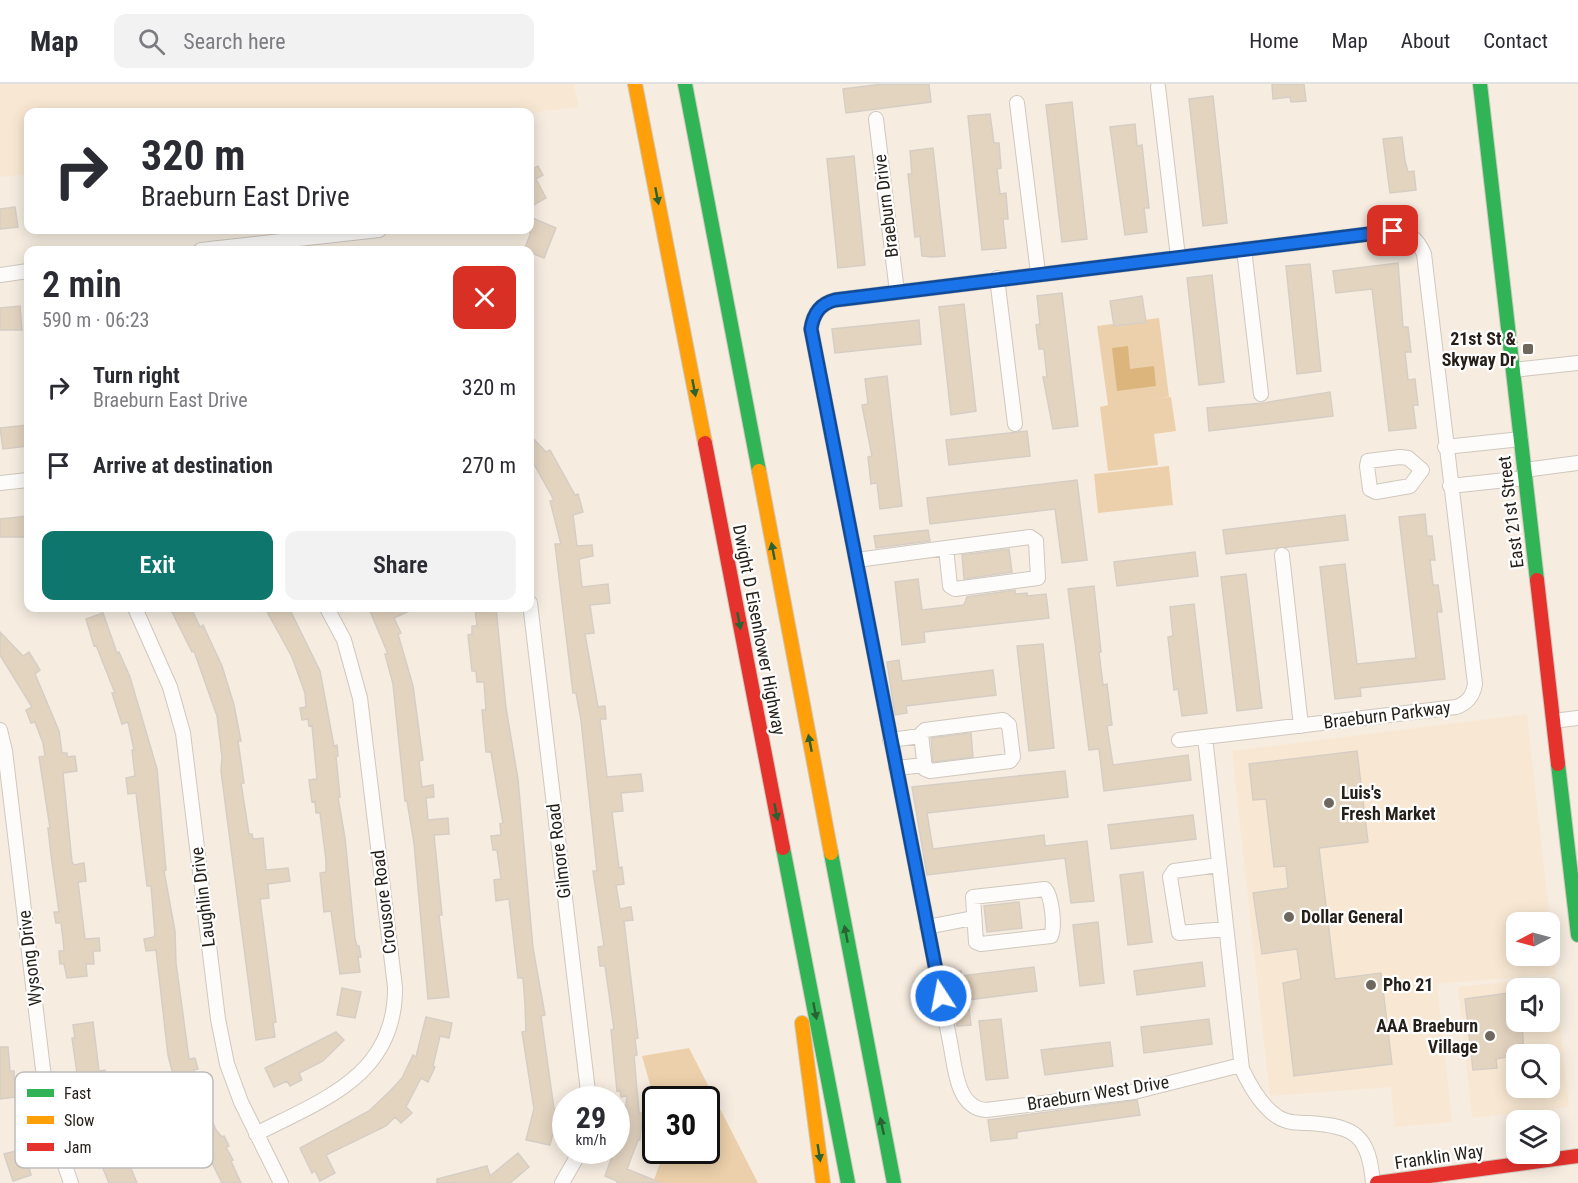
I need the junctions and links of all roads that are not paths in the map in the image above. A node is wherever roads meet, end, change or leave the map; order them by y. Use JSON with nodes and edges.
{"nodes":[{"id":1,"x":634,"y":84,"type":"edge"},
{"id":2,"x":685,"y":84,"type":"edge"},
{"id":3,"x":1480,"y":84,"type":"edge"},
{"id":4,"x":1158,"y":87,"type":"dead end"},
{"id":5,"x":1017,"y":103,"type":"dead end"},
{"id":6,"x":876,"y":119,"type":"dead end"},
{"id":7,"x":343,"y":234,"type":"edge"},
{"id":8,"x":237,"y":246,"type":"edge"},
{"id":9,"x":1244,"y":249,"type":"junction"},
{"id":10,"x":1178,"y":257,"type":"junction"},
{"id":11,"x":24,"y":272,"type":"edge"},
{"id":12,"x":1038,"y":273,"type":"junction"},
{"id":13,"x":0,"y":275,"type":"edge"},
{"id":14,"x":997,"y":278,"type":"junction"},
{"id":15,"x":897,"y":292,"type":"junction"},
{"id":16,"x":1578,"y":363,"type":"edge"},
{"id":17,"x":1513,"y":370,"type":"junction"},
{"id":18,"x":1262,"y":394,"type":"dead end"},
{"id":19,"x":1015,"y":424,"type":"dead end"},
{"id":20,"x":1521,"y":439,"type":"junction"},
{"id":21,"x":1445,"y":447,"type":"junction"},
{"id":22,"x":1578,"y":463,"type":"edge"},
{"id":23,"x":1448,"y":467,"type":"junction"},
{"id":24,"x":1422,"y":470,"type":"dead end"},
{"id":25,"x":1525,"y":474,"type":"junction"},
{"id":26,"x":24,"y":480,"type":"edge"},
{"id":27,"x":0,"y":483,"type":"edge"},
{"id":28,"x":1450,"y":486,"type":"junction"},
{"id":29,"x":946,"y":548,"type":"junction"},
{"id":30,"x":1282,"y":555,"type":"dead end"},
{"id":31,"x":857,"y":560,"type":"junction"},
{"id":32,"x":137,"y":612,"type":"edge"},
{"id":33,"x":329,"y":612,"type":"edge"},
{"id":34,"x":531,"y":612,"type":"edge"},
{"id":35,"x":1578,"y":718,"type":"edge"},
{"id":36,"x":1553,"y":721,"type":"junction"},
{"id":37,"x":1301,"y":726,"type":"junction"},
{"id":38,"x":0,"y":730,"type":"edge"},
{"id":39,"x":921,"y":736,"type":"junction"},
{"id":40,"x":1205,"y":737,"type":"junction"},
{"id":41,"x":890,"y":740,"type":"junction"},
{"id":42,"x":1179,"y":740,"type":"dead end"},
{"id":43,"x":925,"y":765,"type":"junction"},
{"id":44,"x":896,"y":768,"type":"junction"},
{"id":45,"x":1571,"y":820,"type":"edge"},
{"id":46,"x":784,"y":850,"type":"junction"},
{"id":47,"x":1219,"y":865,"type":"junction"},
{"id":48,"x":973,"y":918,"type":"junction"},
{"id":49,"x":927,"y":927,"type":"junction"},
{"id":50,"x":1226,"y":929,"type":"junction"},
{"id":51,"x":1578,"y":935,"type":"edge"},
{"id":52,"x":1241,"y":1065,"type":"junction"},
{"id":53,"x":43,"y":1072,"type":"edge"},
{"id":54,"x":587,"y":1086,"type":"edge"},
{"id":55,"x":256,"y":1134,"type":"junction"},
{"id":56,"x":1578,"y":1156,"type":"edge"},
{"id":57,"x":573,"y":1164,"type":"edge"},
{"id":58,"x":66,"y":1168,"type":"edge"},
{"id":59,"x":71,"y":1183,"type":"edge"},
{"id":60,"x":281,"y":1183,"type":"edge"},
{"id":61,"x":562,"y":1183,"type":"edge"},
{"id":62,"x":823,"y":1183,"type":"edge"},
{"id":63,"x":848,"y":1183,"type":"edge"},
{"id":64,"x":894,"y":1183,"type":"edge"},
{"id":65,"x":1375,"y":1183,"type":"edge"}],
"edges":[{"from":1,"to":46,"type":"main road","name":"Dwight D Eisenhower Highway","one_way":true},
{"from":64,"to":2,"type":"main road","name":"Dwight D Eisenhower Highway","one_way":true},
{"from":3,"to":17,"type":"main road","name":"East 21st Street"},
{"from":4,"to":10,"type":"street"},
{"from":5,"to":12,"type":"street"},
{"from":6,"to":15,"type":"street","name":"Braeburn Drive"},
{"from":7,"to":8,"type":"street"},
{"from":9,"to":10,"type":"street"},
{"from":9,"to":18,"type":"street"},
{"from":9,"to":21,"type":"street"},
{"from":10,"to":12,"type":"street"},
{"from":11,"to":13,"type":"street"},
{"from":12,"to":14,"type":"street"},
{"from":14,"to":15,"type":"street"},
{"from":14,"to":19,"type":"street"},
{"from":15,"to":31,"type":"street"},
{"from":16,"to":17,"type":"street"},
{"from":17,"to":20,"type":"main road","name":"East 21st Street"},
{"from":20,"to":21,"type":"street"},
{"from":20,"to":25,"type":"main road","name":"East 21st Street"},
{"from":21,"to":23,"type":"street"},
{"from":22,"to":25,"type":"street"},
{"from":23,"to":24,"type":"street"},
{"from":23,"to":28,"type":"street"},
{"from":25,"to":28,"type":"street"},
{"from":25,"to":36,"type":"main road","name":"East 21st Street"},
{"from":26,"to":27,"type":"street"},
{"from":28,"to":37,"type":"street","name":"Braeburn Parkway"},
{"from":29,"to":29,"type":"street"},
{"from":29,"to":31,"type":"street"},
{"from":30,"to":37,"type":"street","name":"Braeburn Parkway"},
{"from":31,"to":41,"type":"street"},
{"from":32,"to":55,"type":"street","name":"Laughlin Drive"},
{"from":33,"to":55,"type":"street","name":"Crousore Road"},
{"from":34,"to":54,"type":"street","name":"Gilmore Road"},
{"from":35,"to":36,"type":"street"},
{"from":36,"to":45,"type":"main road","name":"East 21st Street"},
{"from":37,"to":40,"type":"street","name":"Braeburn Parkway"},
{"from":38,"to":53,"type":"street","name":"Wysong Drive"},
{"from":39,"to":41,"type":"street"},
{"from":39,"to":43,"type":"street"},
{"from":39,"to":43,"type":"street"},
{"from":40,"to":42,"type":"street","name":"Braeburn Parkway"},
{"from":40,"to":47,"type":"street"},
{"from":41,"to":44,"type":"street"},
{"from":43,"to":44,"type":"street"},
{"from":44,"to":49,"type":"street"},
{"from":45,"to":51,"type":"main road","name":"East 21st Street"},
{"from":46,"to":62,"type":"main road","one_way":true},
{"from":46,"to":63,"type":"main road","name":"Dwight D Eisenhower Highway","one_way":true},
{"from":47,"to":50,"type":"street"},
{"from":47,"to":50,"type":"street"},
{"from":48,"to":48,"type":"street"},
{"from":48,"to":49,"type":"street"},
{"from":49,"to":52,"type":"street","name":"Braeburn West Drive"},
{"from":50,"to":52,"type":"street"},
{"from":52,"to":65,"type":"street"},
{"from":55,"to":60,"type":"street","name":"Laughlin Drive"},
{"from":56,"to":65,"type":"main road","name":"Franklin Way"},
{"from":57,"to":61,"type":"street"},
{"from":58,"to":59,"type":"street","name":"Wysong Drive"}]}
